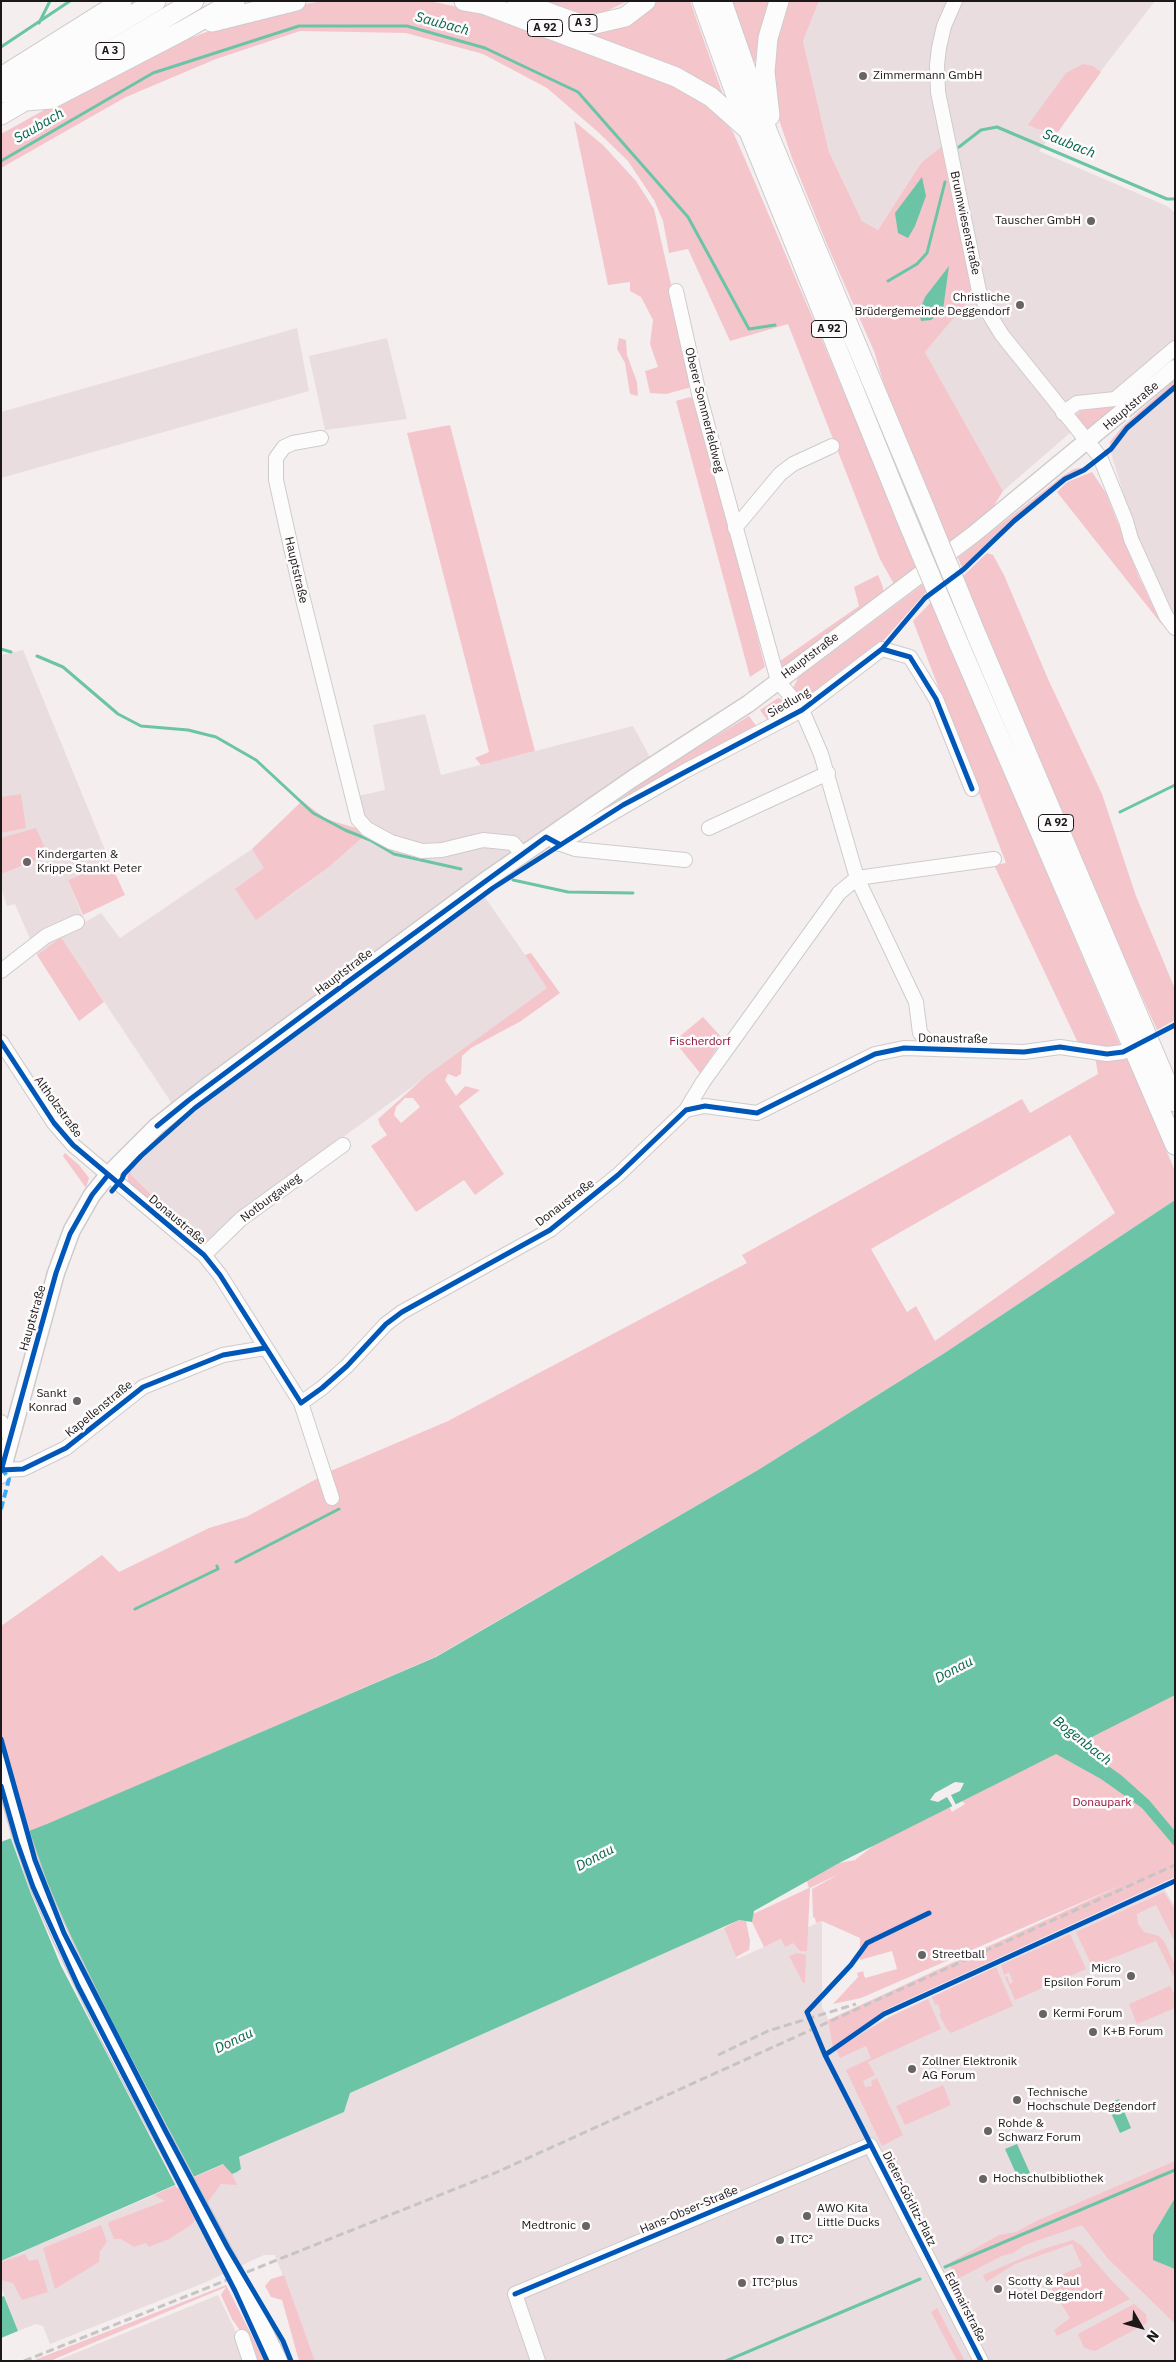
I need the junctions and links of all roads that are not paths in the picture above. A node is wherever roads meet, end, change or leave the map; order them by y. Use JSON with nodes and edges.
{"nodes":[{"id":1,"x":106,"y":1,"type":"edge"},
{"id":2,"x":122,"y":1,"type":"edge"},
{"id":3,"x":156,"y":1,"type":"edge"},
{"id":4,"x":194,"y":1,"type":"edge"},
{"id":5,"x":235,"y":1,"type":"edge"},
{"id":6,"x":296,"y":1,"type":"edge"},
{"id":7,"x":464,"y":1,"type":"edge"},
{"id":8,"x":517,"y":1,"type":"edge"},
{"id":9,"x":646,"y":1,"type":"edge"},
{"id":10,"x":702,"y":1,"type":"edge"},
{"id":11,"x":722,"y":1,"type":"edge"},
{"id":12,"x":779,"y":1,"type":"edge"},
{"id":13,"x":955,"y":1,"type":"edge"},
{"id":14,"x":85,"y":23,"type":"junction"},
{"id":15,"x":182,"y":31,"type":"junction"},
{"id":16,"x":1,"y":77,"type":"edge"},
{"id":17,"x":1,"y":93,"type":"edge"},
{"id":18,"x":26,"y":101,"type":"junction"},
{"id":19,"x":1,"y":115,"type":"edge"},
{"id":20,"x":748,"y":129,"type":"junction"},
{"id":21,"x":768,"y":133,"type":"junction"},
{"id":22,"x":676,"y":291,"type":"dead end"},
{"id":23,"x":1175,"y":348,"type":"edge"},
{"id":24,"x":1175,"y":368,"type":"edge"},
{"id":25,"x":1064,"y":413,"type":"junction"},
{"id":26,"x":321,"y":438,"type":"dead end"},
{"id":27,"x":1087,"y":443,"type":"junction"},
{"id":28,"x":832,"y":446,"type":"dead end"},
{"id":29,"x":735,"y":528,"type":"junction"},
{"id":30,"x":1175,"y":628,"type":"edge"},
{"id":31,"x":778,"y":681,"type":"junction"},
{"id":32,"x":804,"y":715,"type":"junction"},
{"id":33,"x":828,"y":773,"type":"junction"},
{"id":34,"x":972,"y":789,"type":"dead end"},
{"id":35,"x":709,"y":828,"type":"dead end"},
{"id":36,"x":553,"y":841,"type":"junction"},
{"id":37,"x":522,"y":854,"type":"junction"},
{"id":38,"x":994,"y":859,"type":"dead end"},
{"id":39,"x":685,"y":860,"type":"dead end"},
{"id":40,"x":857,"y":878,"type":"junction"},
{"id":41,"x":77,"y":922,"type":"dead end"},
{"id":42,"x":1,"y":971,"type":"edge"},
{"id":43,"x":1128,"y":1014,"type":"junction"},
{"id":44,"x":920,"y":1033,"type":"junction"},
{"id":45,"x":1,"y":1042,"type":"edge"},
{"id":46,"x":904,"y":1048,"type":"junction"},
{"id":47,"x":934,"y":1048,"type":"junction"},
{"id":48,"x":1123,"y":1052,"type":"dead end"},
{"id":49,"x":704,"y":1082,"type":"junction"},
{"id":50,"x":1175,"y":1102,"type":"edge"},
{"id":51,"x":716,"y":1108,"type":"junction"},
{"id":52,"x":686,"y":1110,"type":"junction"},
{"id":53,"x":343,"y":1145,"type":"dead end"},
{"id":54,"x":1175,"y":1145,"type":"edge"},
{"id":55,"x":108,"y":1175,"type":"junction"},
{"id":56,"x":204,"y":1255,"type":"junction"},
{"id":57,"x":266,"y":1348,"type":"junction"},
{"id":58,"x":301,"y":1403,"type":"junction"},
{"id":59,"x":1,"y":1422,"type":"edge"},
{"id":60,"x":11,"y":1438,"type":"junction"},
{"id":61,"x":2,"y":1472,"type":"edge"},
{"id":62,"x":332,"y":1498,"type":"dead end"},
{"id":63,"x":1,"y":1766,"type":"edge"},
{"id":64,"x":870,"y":2145,"type":"joint"},
{"id":65,"x":930,"y":2262,"type":"joint"},
{"id":66,"x":242,"y":2337,"type":"dead end"},
{"id":67,"x":250,"y":2361,"type":"edge"},
{"id":68,"x":279,"y":2361,"type":"edge"},
{"id":69,"x":538,"y":2361,"type":"edge"},
{"id":70,"x":981,"y":2361,"type":"edge"}],
"edges":[{"from":1,"to":14,"type":"highway"},
{"from":2,"to":14,"type":"highway"},
{"from":3,"to":17,"type":"highway","number":"A 3"},
{"from":4,"to":18,"type":"highway","number":"A 3"},
{"from":5,"to":15,"type":"highway","number":"A 3"},
{"from":6,"to":15,"type":"highway"},
{"from":7,"to":20,"type":"highway","number":"A 92"},
{"from":8,"to":9,"type":"highway","number":"A 3"},
{"from":10,"to":20,"type":"highway","number":"A 92"},
{"from":11,"to":21,"type":"highway","number":"A 92"},
{"from":12,"to":21,"type":"highway"},
{"from":13,"to":25,"type":"street","name":"Brunnwiesenstraße"},
{"from":14,"to":16,"type":"highway"},
{"from":15,"to":18,"type":"highway","number":"A 3"},
{"from":18,"to":19,"type":"highway","number":"A 3"},
{"from":20,"to":43,"type":"highway","number":"A 92","bridge":true},
{"from":21,"to":43,"type":"highway","number":"A 92","bridge":true},
{"from":22,"to":29,"type":"street","name":"Oberer Sommerfeldweg"},
{"from":23,"to":25,"type":"street","name":"Hauptstraße"},
{"from":24,"to":27,"type":"main road","name":"Hauptstraße"},
{"from":25,"to":27,"type":"street","name":"Brunnwiesenstraße"},
{"from":26,"to":37,"type":"street","name":"Hauptstraße"},
{"from":27,"to":30,"type":"street"},
{"from":27,"to":31,"type":"main road","name":"Hauptstraße"},
{"from":28,"to":29,"type":"street"},
{"from":29,"to":31,"type":"street","name":"Oberer Sommerfeldweg"},
{"from":31,"to":32,"type":"street"},
{"from":31,"to":36,"type":"main road","name":"Hauptstraße"},
{"from":32,"to":33,"type":"street","name":"Siedlung"},
{"from":32,"to":34,"type":"street","name":"Siedlung"},
{"from":32,"to":36,"type":"street","name":"Siedlung"},
{"from":33,"to":35,"type":"street"},
{"from":33,"to":40,"type":"street","name":"Siedlung"},
{"from":36,"to":37,"type":"main road","name":"Hauptstraße"},
{"from":36,"to":39,"type":"street"},
{"from":37,"to":55,"type":"main road","name":"Hauptstraße"},
{"from":38,"to":40,"type":"street"},
{"from":40,"to":44,"type":"street","name":"Donaustraße"},
{"from":40,"to":49,"type":"street","name":"Donaustraße"},
{"from":41,"to":42,"type":"street"},
{"from":43,"to":50,"type":"highway","number":"A 92"},
{"from":43,"to":54,"type":"highway","number":"A 92"},
{"from":44,"to":46,"type":"street","name":"Donaustraße"},
{"from":44,"to":47,"type":"street","name":"Donaustraße"},
{"from":45,"to":55,"type":"street","name":"Altholzstraße"},
{"from":46,"to":47,"type":"street","name":"Donaustraße"},
{"from":46,"to":51,"type":"street","name":"Donaustraße"},
{"from":47,"to":48,"type":"street","name":"Donaustraße"},
{"from":49,"to":51,"type":"street"},
{"from":49,"to":52,"type":"street","name":"Donaustraße"},
{"from":51,"to":52,"type":"street","name":"Donaustraße"},
{"from":52,"to":58,"type":"street","name":"Donaustraße"},
{"from":53,"to":56,"type":"street","name":"Notburgaweg"},
{"from":55,"to":56,"type":"street","name":"Donaustraße"},
{"from":55,"to":60,"type":"main road","name":"Hauptstraße"},
{"from":56,"to":57,"type":"street","name":"Donaustraße"},
{"from":57,"to":58,"type":"street","name":"Donaustraße"},
{"from":57,"to":61,"type":"street","name":"Kapellenstraße"},
{"from":58,"to":62,"type":"street","name":"Donaustraße"},
{"from":59,"to":60,"type":"street"},
{"from":60,"to":61,"type":"main road","name":"Hauptstraße"},
{"from":63,"to":68,"type":"main road","bridge":true},
{"from":64,"to":65,"type":"street","name":"Dieter-Görlitz-Platz"},
{"from":64,"to":69,"type":"street","name":"Hans-Obser-Straße"},
{"from":65,"to":70,"type":"street","name":"Edlmairstraße"},
{"from":66,"to":67,"type":"street"}]}
